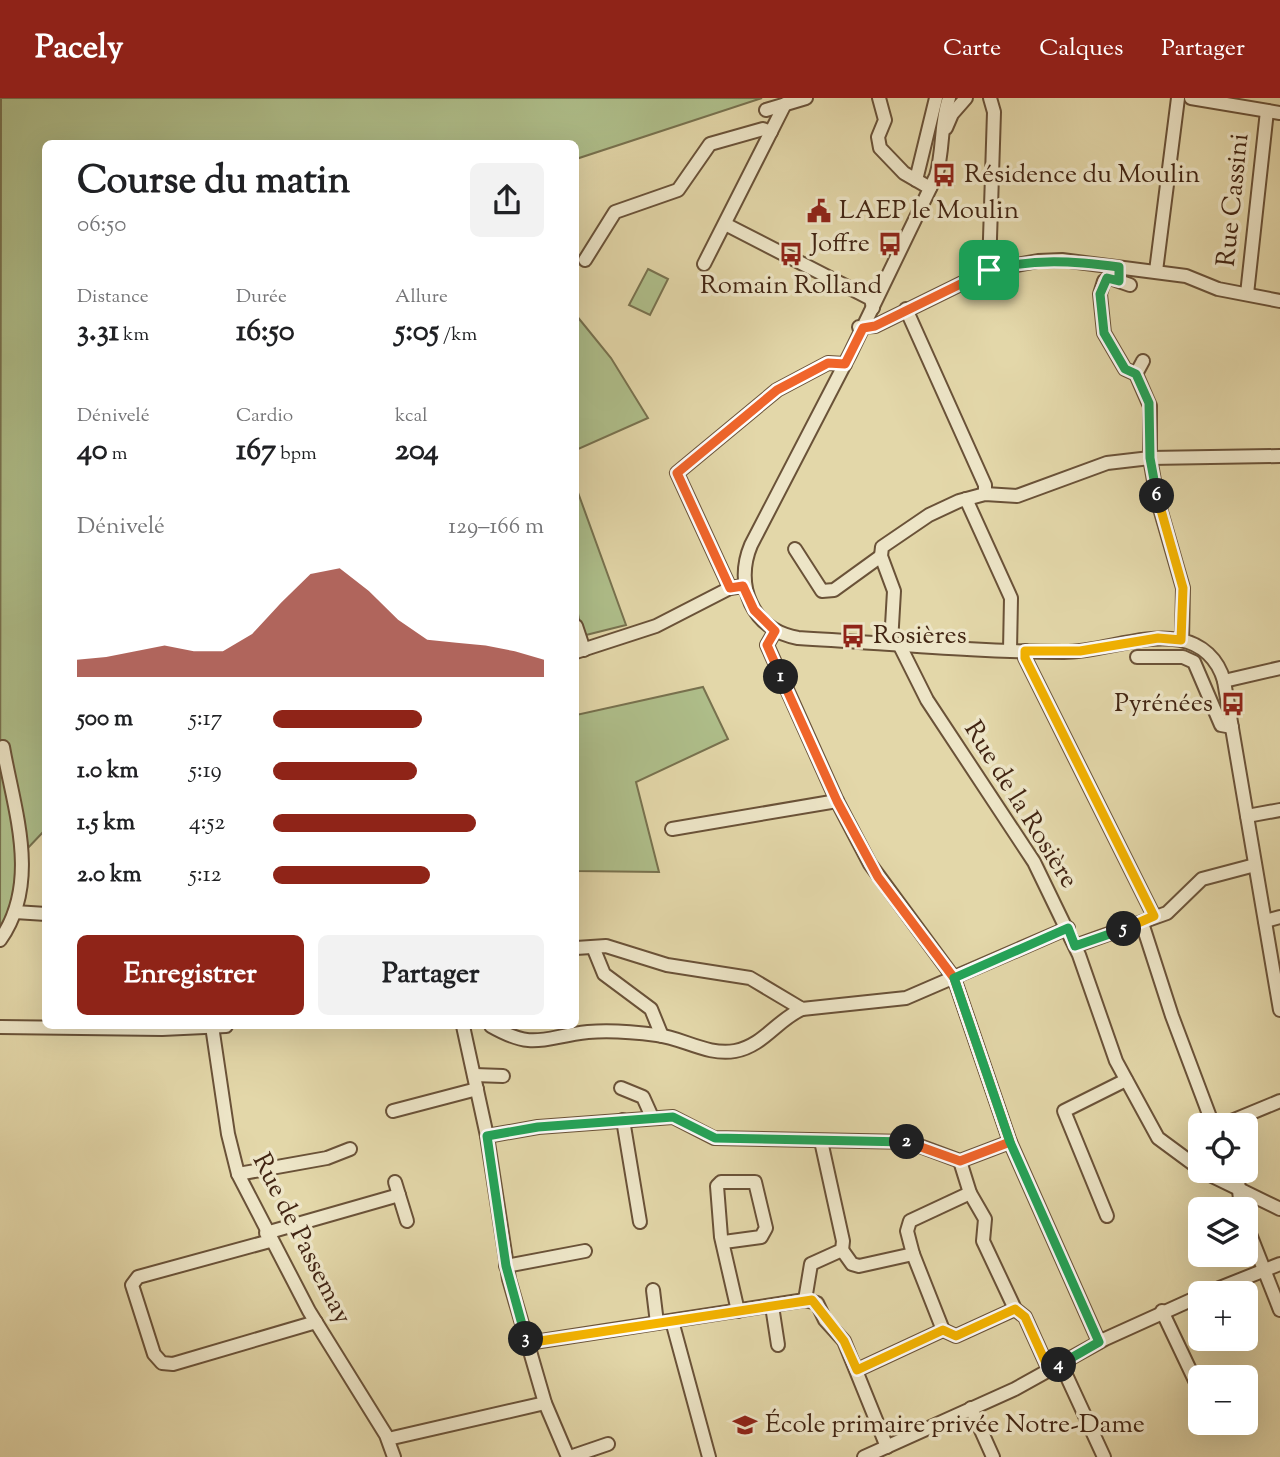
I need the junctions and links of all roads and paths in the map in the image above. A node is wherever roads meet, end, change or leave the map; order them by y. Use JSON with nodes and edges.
{"nodes":[{"id":1,"x":806,"y":98,"type":"edge"},
{"id":2,"x":879,"y":98,"type":"edge"},
{"id":3,"x":936,"y":98,"type":"edge"},
{"id":4,"x":949,"y":98,"type":"edge"},
{"id":5,"x":966,"y":98,"type":"edge"},
{"id":6,"x":990,"y":98,"type":"edge"},
{"id":7,"x":1178,"y":98,"type":"edge"},
{"id":8,"x":1191,"y":98,"type":"edge"},
{"id":9,"x":785,"y":104,"type":"junction"},
{"id":10,"x":765,"y":110,"type":"dead end"},
{"id":11,"x":1273,"y":111,"type":"edge"},
{"id":12,"x":771,"y":132,"type":"junction"},
{"id":13,"x":943,"y":135,"type":"junction"},
{"id":14,"x":916,"y":180,"type":"junction"},
{"id":15,"x":930,"y":188,"type":"junction"},
{"id":16,"x":725,"y":224,"type":"junction"},
{"id":17,"x":585,"y":260,"type":"dead end"},
{"id":18,"x":704,"y":264,"type":"dead end"},
{"id":19,"x":1119,"y":267,"type":"junction"},
{"id":20,"x":989,"y":270,"type":"junction"},
{"id":21,"x":1156,"y":271,"type":"junction"},
{"id":22,"x":1247,"y":294,"type":"junction"},
{"id":23,"x":1280,"y":301,"type":"edge"},
{"id":24,"x":871,"y":303,"type":"junction"},
{"id":25,"x":906,"y":309,"type":"junction"},
{"id":26,"x":859,"y":332,"type":"junction"},
{"id":27,"x":1143,"y":361,"type":"dead end"},
{"id":28,"x":843,"y":363,"type":"junction"},
{"id":29,"x":1136,"y":374,"type":"junction"},
{"id":30,"x":1280,"y":456,"type":"edge"},
{"id":31,"x":1150,"y":458,"type":"junction"},
{"id":32,"x":985,"y":494,"type":"junction"},
{"id":33,"x":966,"y":499,"type":"junction"},
{"id":34,"x":796,"y":549,"type":"dead end"},
{"id":35,"x":881,"y":556,"type":"junction"},
{"id":36,"x":743,"y":586,"type":"junction"},
{"id":37,"x":730,"y":588,"type":"junction"},
{"id":38,"x":775,"y":631,"type":"junction"},
{"id":39,"x":1181,"y":640,"type":"junction"},
{"id":40,"x":895,"y":643,"type":"junction"},
{"id":41,"x":1010,"y":650,"type":"junction"},
{"id":42,"x":580,"y":651,"type":"edge"},
{"id":43,"x":1025,"y":651,"type":"junction"},
{"id":44,"x":1137,"y":657,"type":"dead end"},
{"id":45,"x":1280,"y":668,"type":"edge"},
{"id":46,"x":1224,"y":681,"type":"junction"},
{"id":47,"x":1232,"y":727,"type":"junction"},
{"id":48,"x":3,"y":747,"type":"dead end"},
{"id":49,"x":837,"y":801,"type":"junction"},
{"id":50,"x":1280,"y":810,"type":"edge"},
{"id":51,"x":1247,"y":816,"type":"junction"},
{"id":52,"x":672,"y":830,"type":"dead end"},
{"id":53,"x":1255,"y":864,"type":"junction"},
{"id":54,"x":15,"y":912,"type":"junction"},
{"id":55,"x":42,"y":914,"type":"edge"},
{"id":56,"x":1154,"y":916,"type":"junction"},
{"id":57,"x":1280,"y":917,"type":"edge"},
{"id":58,"x":1265,"y":921,"type":"junction"},
{"id":59,"x":1142,"y":923,"type":"junction"},
{"id":60,"x":1068,"y":928,"type":"junction"},
{"id":61,"x":0,"y":940,"type":"edge"},
{"id":62,"x":1075,"y":946,"type":"junction"},
{"id":63,"x":593,"y":947,"type":"junction"},
{"id":64,"x":579,"y":948,"type":"edge"},
{"id":65,"x":954,"y":978,"type":"junction"},
{"id":66,"x":802,"y":1009,"type":"junction"},
{"id":67,"x":1280,"y":1010,"type":"edge"},
{"id":68,"x":0,"y":1027,"type":"edge"},
{"id":69,"x":42,"y":1027,"type":"edge"},
{"id":70,"x":212,"y":1029,"type":"edge"},
{"id":71,"x":464,"y":1029,"type":"edge"},
{"id":72,"x":497,"y":1029,"type":"edge"},
{"id":73,"x":662,"y":1036,"type":"junction"},
{"id":74,"x":474,"y":1075,"type":"junction"},
{"id":75,"x":503,"y":1076,"type":"dead end"},
{"id":76,"x":1126,"y":1080,"type":"junction"},
{"id":77,"x":621,"y":1088,"type":"dead end"},
{"id":78,"x":477,"y":1089,"type":"junction"},
{"id":79,"x":1280,"y":1101,"type":"edge"},
{"id":80,"x":393,"y":1111,"type":"dead end"},
{"id":81,"x":1208,"y":1113,"type":"edge"},
{"id":82,"x":1251,"y":1113,"type":"edge"},
{"id":83,"x":652,"y":1117,"type":"junction"},
{"id":84,"x":623,"y":1120,"type":"junction"},
{"id":85,"x":487,"y":1136,"type":"junction"},
{"id":86,"x":821,"y":1141,"type":"junction"},
{"id":87,"x":1010,"y":1142,"type":"junction"},
{"id":88,"x":350,"y":1149,"type":"dead end"},
{"id":89,"x":960,"y":1161,"type":"junction"},
{"id":90,"x":1188,"y":1161,"type":"edge"},
{"id":91,"x":238,"y":1174,"type":"junction"},
{"id":92,"x":1225,"y":1183,"type":"edge"},
{"id":93,"x":1238,"y":1183,"type":"edge"},
{"id":94,"x":1238,"y":1190,"type":"junction"},
{"id":95,"x":970,"y":1193,"type":"junction"},
{"id":96,"x":1239,"y":1197,"type":"edge"},
{"id":97,"x":1280,"y":1209,"type":"edge"},
{"id":98,"x":1107,"y":1216,"type":"dead end"},
{"id":99,"x":407,"y":1221,"type":"dead end"},
{"id":100,"x":640,"y":1222,"type":"dead end"},
{"id":101,"x":268,"y":1237,"type":"junction"},
{"id":102,"x":724,"y":1242,"type":"junction"},
{"id":103,"x":842,"y":1250,"type":"junction"},
{"id":104,"x":585,"y":1251,"type":"dead end"},
{"id":105,"x":913,"y":1254,"type":"junction"},
{"id":106,"x":1258,"y":1254,"type":"edge"},
{"id":107,"x":1280,"y":1264,"type":"edge"},
{"id":108,"x":506,"y":1266,"type":"junction"},
{"id":109,"x":1264,"y":1270,"type":"junction"},
{"id":110,"x":1237,"y":1281,"type":"edge"},
{"id":111,"x":653,"y":1290,"type":"dead end"},
{"id":112,"x":805,"y":1300,"type":"junction"},
{"id":113,"x":1188,"y":1301,"type":"edge"},
{"id":114,"x":772,"y":1306,"type":"junction"},
{"id":115,"x":1015,"y":1309,"type":"junction"},
{"id":116,"x":1280,"y":1310,"type":"edge"},
{"id":117,"x":738,"y":1311,"type":"junction"},
{"id":118,"x":1162,"y":1311,"type":"junction"},
{"id":119,"x":672,"y":1321,"type":"junction"},
{"id":120,"x":316,"y":1322,"type":"junction"},
{"id":121,"x":657,"y":1323,"type":"junction"},
{"id":122,"x":943,"y":1330,"type":"junction"},
{"id":123,"x":1099,"y":1342,"type":"junction"},
{"id":124,"x":527,"y":1343,"type":"junction"},
{"id":125,"x":778,"y":1345,"type":"dead end"},
{"id":126,"x":1188,"y":1366,"type":"edge"},
{"id":127,"x":1055,"y":1367,"type":"junction"},
{"id":128,"x":857,"y":1370,"type":"junction"},
{"id":129,"x":545,"y":1403,"type":"junction"},
{"id":130,"x":971,"y":1408,"type":"junction"},
{"id":131,"x":388,"y":1439,"type":"junction"},
{"id":132,"x":608,"y":1444,"type":"dead end"},
{"id":133,"x":887,"y":1447,"type":"junction"},
{"id":134,"x":394,"y":1457,"type":"edge"},
{"id":135,"x":569,"y":1457,"type":"edge"},
{"id":136,"x":709,"y":1457,"type":"edge"},
{"id":137,"x":864,"y":1457,"type":"edge"},
{"id":138,"x":993,"y":1457,"type":"edge"},
{"id":139,"x":1104,"y":1457,"type":"edge"}],
"edges":[{"from":1,"to":9,"type":"street"},
{"from":2,"to":14,"type":"street"},
{"from":3,"to":14,"type":"street"},
{"from":4,"to":13,"type":"street"},
{"from":5,"to":13,"type":"street"},
{"from":6,"to":20,"type":"street"},
{"from":7,"to":21,"type":"street"},
{"from":8,"to":11,"type":"street"},
{"from":9,"to":10,"type":"street"},
{"from":9,"to":12,"type":"street"},
{"from":11,"to":22,"type":"street","name":"Rue Cassini"},
{"from":12,"to":16,"type":"street"},
{"from":12,"to":17,"type":"street"},
{"from":13,"to":15,"type":"street"},
{"from":14,"to":15,"type":"street"},
{"from":15,"to":24,"type":"street"},
{"from":16,"to":18,"type":"street"},
{"from":16,"to":24,"type":"street"},
{"from":19,"to":20,"type":"street"},
{"from":19,"to":21,"type":"street"},
{"from":19,"to":29,"type":"street"},
{"from":20,"to":25,"type":"street"},
{"from":21,"to":22,"type":"street"},
{"from":22,"to":23,"type":"street"},
{"from":24,"to":26,"type":"street"},
{"from":25,"to":26,"type":"street"},
{"from":25,"to":32,"type":"street"},
{"from":26,"to":28,"type":"street"},
{"from":26,"to":28,"type":"street"},
{"from":27,"to":29,"type":"street"},
{"from":28,"to":36,"type":"street"},
{"from":28,"to":37,"type":"street"},
{"from":29,"to":31,"type":"street"},
{"from":30,"to":31,"type":"street"},
{"from":31,"to":32,"type":"street"},
{"from":31,"to":39,"type":"street"},
{"from":32,"to":33,"type":"street"},
{"from":33,"to":35,"type":"street"},
{"from":33,"to":41,"type":"street"},
{"from":34,"to":35,"type":"street"},
{"from":35,"to":40,"type":"street"},
{"from":36,"to":37,"type":"street"},
{"from":36,"to":38,"type":"street"},
{"from":37,"to":42,"type":"street"},
{"from":38,"to":40,"type":"street"},
{"from":38,"to":49,"type":"street"},
{"from":39,"to":43,"type":"street"},
{"from":39,"to":46,"type":"street"},
{"from":40,"to":41,"type":"street"},
{"from":40,"to":60,"type":"street","name":"Rue de la Rosière"},
{"from":41,"to":43,"type":"street"},
{"from":43,"to":56,"type":"street"},
{"from":44,"to":47,"type":"street"},
{"from":45,"to":46,"type":"street"},
{"from":46,"to":47,"type":"street"},
{"from":47,"to":51,"type":"street"},
{"from":48,"to":54,"type":"street"},
{"from":49,"to":52,"type":"street"},
{"from":49,"to":65,"type":"street"},
{"from":50,"to":51,"type":"street"},
{"from":51,"to":53,"type":"street"},
{"from":53,"to":56,"type":"street"},
{"from":53,"to":58,"type":"street"},
{"from":54,"to":55,"type":"street"},
{"from":54,"to":61,"type":"street"},
{"from":56,"to":59,"type":"street"},
{"from":57,"to":58,"type":"street"},
{"from":58,"to":67,"type":"street"},
{"from":59,"to":62,"type":"street"},
{"from":59,"to":81,"type":"street"},
{"from":60,"to":62,"type":"street","name":"Rue de la Rosière"},
{"from":60,"to":65,"type":"street"},
{"from":62,"to":76,"type":"street","name":"Rue de la Rosière"},
{"from":63,"to":64,"type":"street"},
{"from":63,"to":66,"type":"street"},
{"from":63,"to":73,"type":"street"},
{"from":65,"to":66,"type":"street"},
{"from":65,"to":87,"type":"street"},
{"from":66,"to":73,"type":"street"},
{"from":68,"to":69,"type":"street"},
{"from":70,"to":91,"type":"street","name":"Rue de Passemay"},
{"from":71,"to":74,"type":"street"},
{"from":72,"to":73,"type":"street"},
{"from":74,"to":75,"type":"street"},
{"from":74,"to":78,"type":"street"},
{"from":76,"to":90,"type":"street","name":"Rue de la Rosière"},
{"from":76,"to":98,"type":"street"},
{"from":77,"to":83,"type":"street"},
{"from":78,"to":80,"type":"street"},
{"from":78,"to":85,"type":"street"},
{"from":79,"to":82,"type":"street"},
{"from":83,"to":84,"type":"street"},
{"from":83,"to":86,"type":"street"},
{"from":84,"to":85,"type":"street"},
{"from":84,"to":100,"type":"street"},
{"from":85,"to":108,"type":"street"},
{"from":86,"to":89,"type":"street"},
{"from":86,"to":103,"type":"street"},
{"from":87,"to":89,"type":"street"},
{"from":87,"to":123,"type":"street"},
{"from":88,"to":91,"type":"street"},
{"from":89,"to":95,"type":"street"},
{"from":91,"to":101,"type":"street","name":"Rue de Passemay"},
{"from":92,"to":94,"type":"street","name":"Rue de la Rosière"},
{"from":93,"to":94,"type":"street"},
{"from":94,"to":96,"type":"street"},
{"from":94,"to":97,"type":"street","name":"Rue de la Rosière"},
{"from":95,"to":105,"type":"street"},
{"from":95,"to":115,"type":"street"},
{"from":99,"to":101,"type":"street"},
{"from":101,"to":120,"type":"street","name":"Rue de Passemay"},
{"from":101,"to":120,"type":"street"},
{"from":102,"to":102,"type":"street"},
{"from":102,"to":117,"type":"street"},
{"from":103,"to":105,"type":"street"},
{"from":103,"to":112,"type":"street"},
{"from":104,"to":108,"type":"street"},
{"from":105,"to":122,"type":"street"},
{"from":106,"to":109,"type":"street"},
{"from":107,"to":109,"type":"street"},
{"from":108,"to":124,"type":"street"},
{"from":109,"to":110,"type":"street"},
{"from":109,"to":116,"type":"street"},
{"from":111,"to":121,"type":"street"},
{"from":112,"to":114,"type":"street"},
{"from":112,"to":128,"type":"street"},
{"from":113,"to":118,"type":"street"},
{"from":114,"to":117,"type":"street"},
{"from":114,"to":125,"type":"street"},
{"from":115,"to":122,"type":"street"},
{"from":115,"to":127,"type":"street"},
{"from":117,"to":119,"type":"street"},
{"from":118,"to":123,"type":"street"},
{"from":118,"to":126,"type":"street"},
{"from":119,"to":121,"type":"street"},
{"from":119,"to":136,"type":"street"},
{"from":120,"to":131,"type":"street","name":"Rue de Passemay"},
{"from":121,"to":124,"type":"street"},
{"from":122,"to":128,"type":"street"},
{"from":123,"to":127,"type":"street"},
{"from":124,"to":129,"type":"street"},
{"from":127,"to":130,"type":"street"},
{"from":127,"to":139,"type":"street"},
{"from":128,"to":133,"type":"street"},
{"from":129,"to":131,"type":"street"},
{"from":129,"to":135,"type":"street"},
{"from":130,"to":133,"type":"street"},
{"from":130,"to":138,"type":"street"},
{"from":131,"to":134,"type":"street","name":"Rue de Passemay"},
{"from":132,"to":135,"type":"street"},
{"from":133,"to":137,"type":"street"}]}
